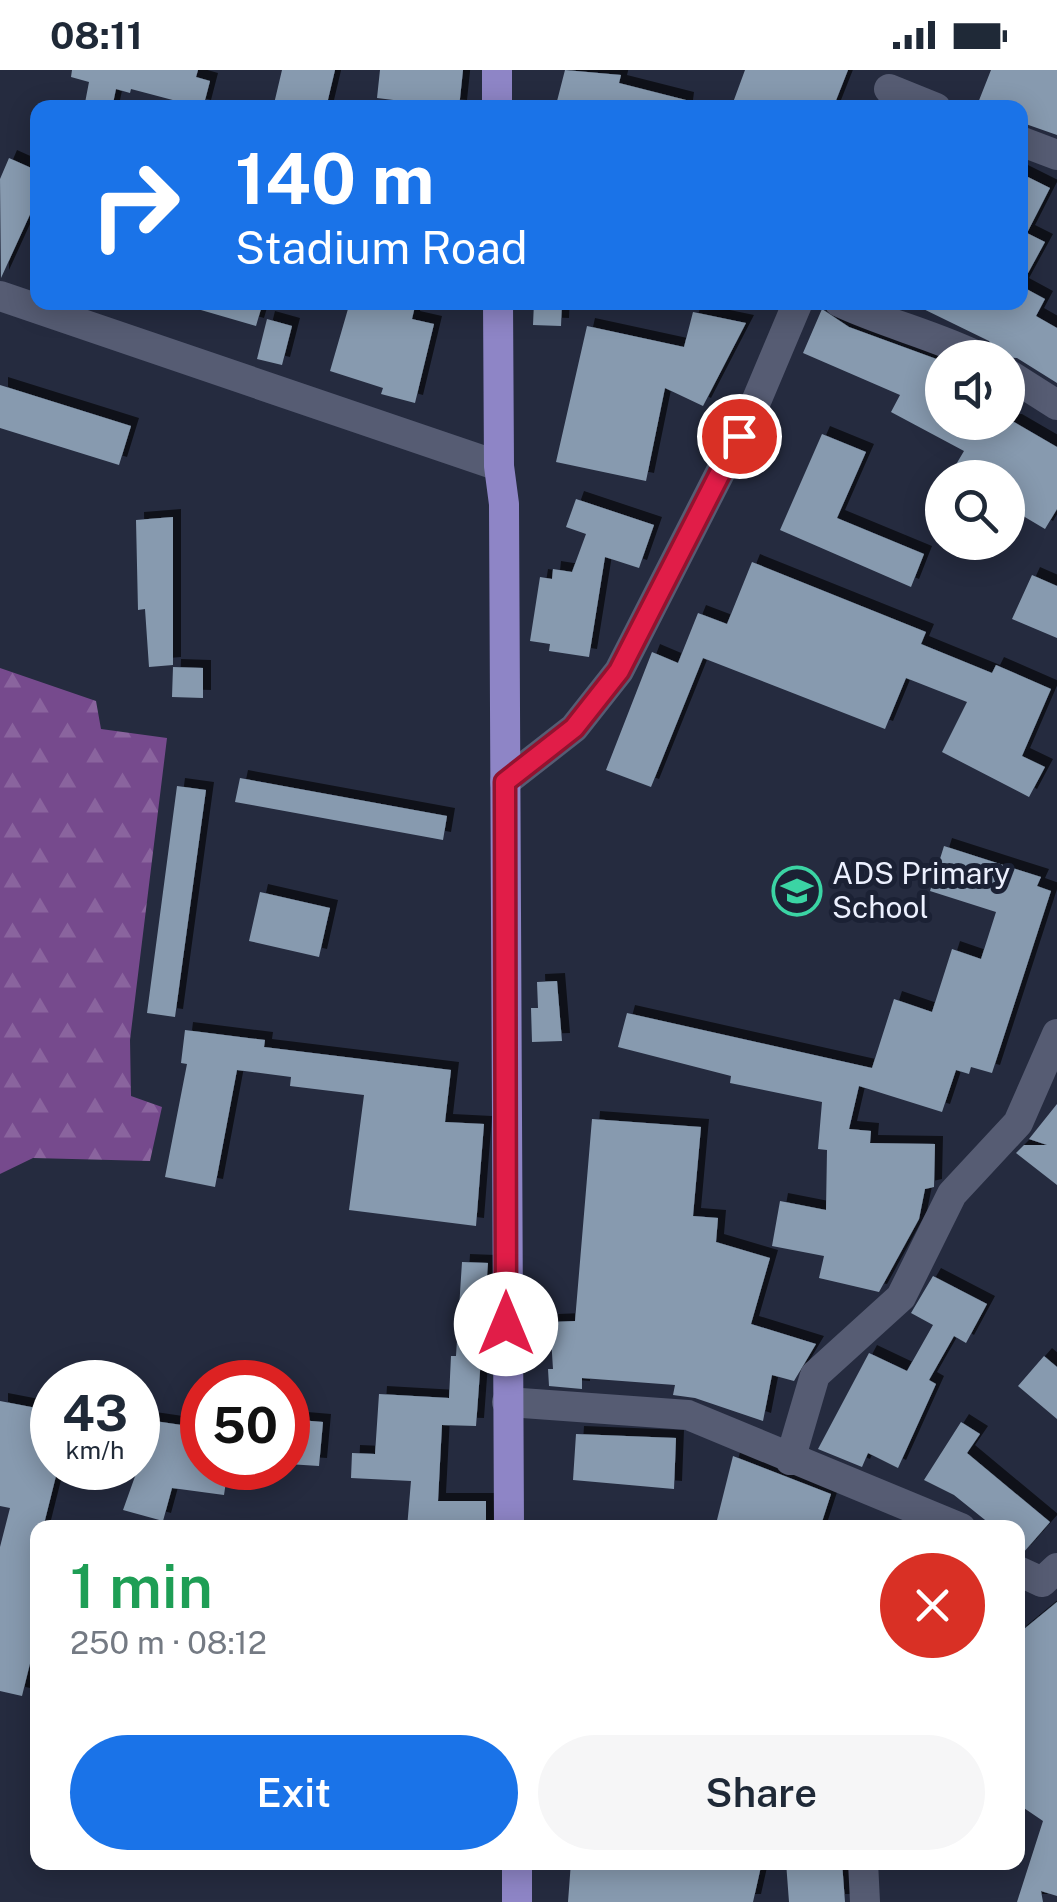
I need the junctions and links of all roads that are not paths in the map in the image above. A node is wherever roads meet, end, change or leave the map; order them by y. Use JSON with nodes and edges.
{"nodes":[{"id":1,"x":497,"y":70,"type":"edge"},
{"id":2,"x":889,"y":89,"type":"edge"},
{"id":3,"x":497,"y":100,"type":"edge"},
{"id":4,"x":916,"y":100,"type":"edge"},
{"id":5,"x":1028,"y":144,"type":"edge"},
{"id":6,"x":1057,"y":155,"type":"edge"},
{"id":7,"x":0,"y":296,"type":"edge"},
{"id":8,"x":30,"y":306,"type":"edge"},
{"id":9,"x":41,"y":310,"type":"edge"},
{"id":10,"x":498,"y":310,"type":"edge"},
{"id":11,"x":795,"y":310,"type":"edge"},
{"id":12,"x":856,"y":310,"type":"edge"},
{"id":13,"x":944,"y":340,"type":"edge"},
{"id":14,"x":1025,"y":385,"type":"edge"},
{"id":15,"x":1057,"y":405,"type":"edge"},
{"id":16,"x":499,"y":466,"type":"junction"},
{"id":17,"x":505,"y":782,"type":"junction"},
{"id":18,"x":1057,"y":1034,"type":"edge"},
{"id":19,"x":507,"y":1402,"type":"junction"},
{"id":20,"x":790,"y":1460,"type":"junction"},
{"id":21,"x":918,"y":1518,"type":"edge"},
{"id":22,"x":510,"y":1520,"type":"edge"},
{"id":23,"x":1057,"y":1568,"type":"edge"},
{"id":24,"x":1025,"y":1575,"type":"edge"},
{"id":25,"x":516,"y":1870,"type":"edge"},
{"id":26,"x":863,"y":1870,"type":"edge"},
{"id":27,"x":518,"y":1902,"type":"edge"},
{"id":28,"x":865,"y":1902,"type":"edge"}],
"edges":[{"from":1,"to":3,"type":"main road"},
{"from":2,"to":4,"type":"street"},
{"from":5,"to":6,"type":"street"},
{"from":7,"to":8,"type":"street"},
{"from":9,"to":16,"type":"street"},
{"from":10,"to":16,"type":"main road"},
{"from":11,"to":17,"type":"street"},
{"from":12,"to":13,"type":"street"},
{"from":14,"to":15,"type":"street"},
{"from":16,"to":17,"type":"main road"},
{"from":17,"to":19,"type":"main road"},
{"from":18,"to":20,"type":"street"},
{"from":19,"to":20,"type":"street"},
{"from":19,"to":22,"type":"main road"},
{"from":20,"to":21,"type":"street"},
{"from":23,"to":24,"type":"street"},
{"from":25,"to":27,"type":"main road"},
{"from":26,"to":28,"type":"street"}]}
